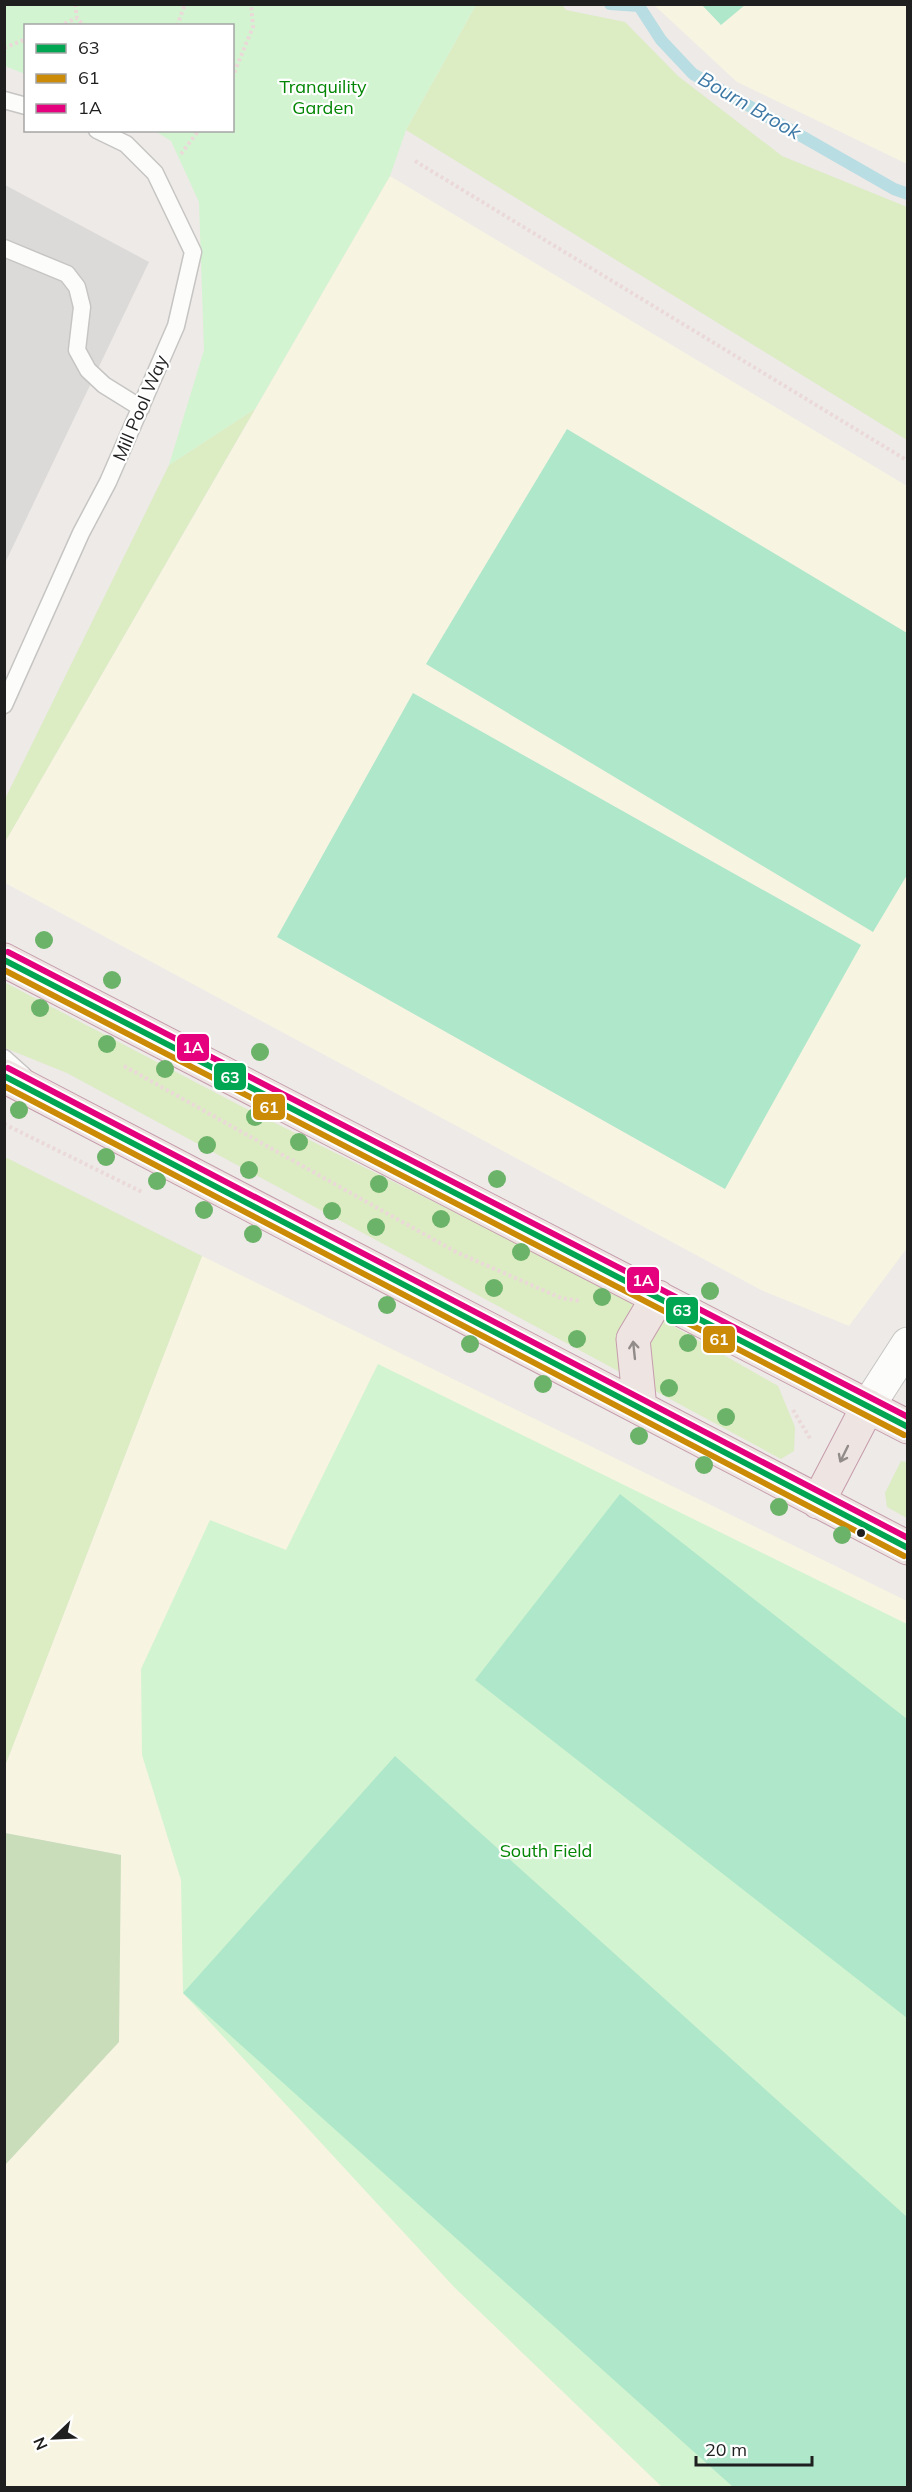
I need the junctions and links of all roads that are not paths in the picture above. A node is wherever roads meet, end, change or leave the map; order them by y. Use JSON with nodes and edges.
{"nodes":[{"id":1,"x":4,"y":100,"type":"edge"},
{"id":2,"x":24,"y":105,"type":"edge"},
{"id":3,"x":101,"y":132,"type":"edge"},
{"id":4,"x":4,"y":248,"type":"edge"},
{"id":5,"x":141,"y":408,"type":"junction"},
{"id":6,"x":4,"y":705,"type":"edge"},
{"id":7,"x":4,"y":960,"type":"edge"},
{"id":8,"x":4,"y":1058,"type":"edge"},
{"id":9,"x":4,"y":1076,"type":"edge"},
{"id":10,"x":52,"y":1101,"type":"junction"},
{"id":11,"x":658,"y":1297,"type":"junction"},
{"id":12,"x":908,"y":1344,"type":"edge"},
{"id":13,"x":867,"y":1406,"type":"junction"},
{"id":14,"x":640,"y":1408,"type":"junction"},
{"id":15,"x":908,"y":1427,"type":"edge"},
{"id":16,"x":818,"y":1502,"type":"junction"},
{"id":17,"x":908,"y":1548,"type":"edge"}],
"edges":[{"from":1,"to":2,"type":"lane"},
{"from":3,"to":5,"type":"lane","name":"Mill Pool Way"},
{"from":4,"to":5,"type":"lane"},
{"from":5,"to":6,"type":"lane","name":"Mill Pool Way"},
{"from":7,"to":11,"type":"highway"},
{"from":8,"to":10,"type":"lane"},
{"from":9,"to":10,"type":"highway"},
{"from":10,"to":14,"type":"highway"},
{"from":11,"to":13,"type":"highway"},
{"from":14,"to":11,"type":"highway","one_way":true},
{"from":12,"to":13,"type":"street"},
{"from":13,"to":15,"type":"highway"},
{"from":13,"to":16,"type":"highway","one_way":true},
{"from":14,"to":16,"type":"highway"},
{"from":16,"to":17,"type":"highway"}]}
